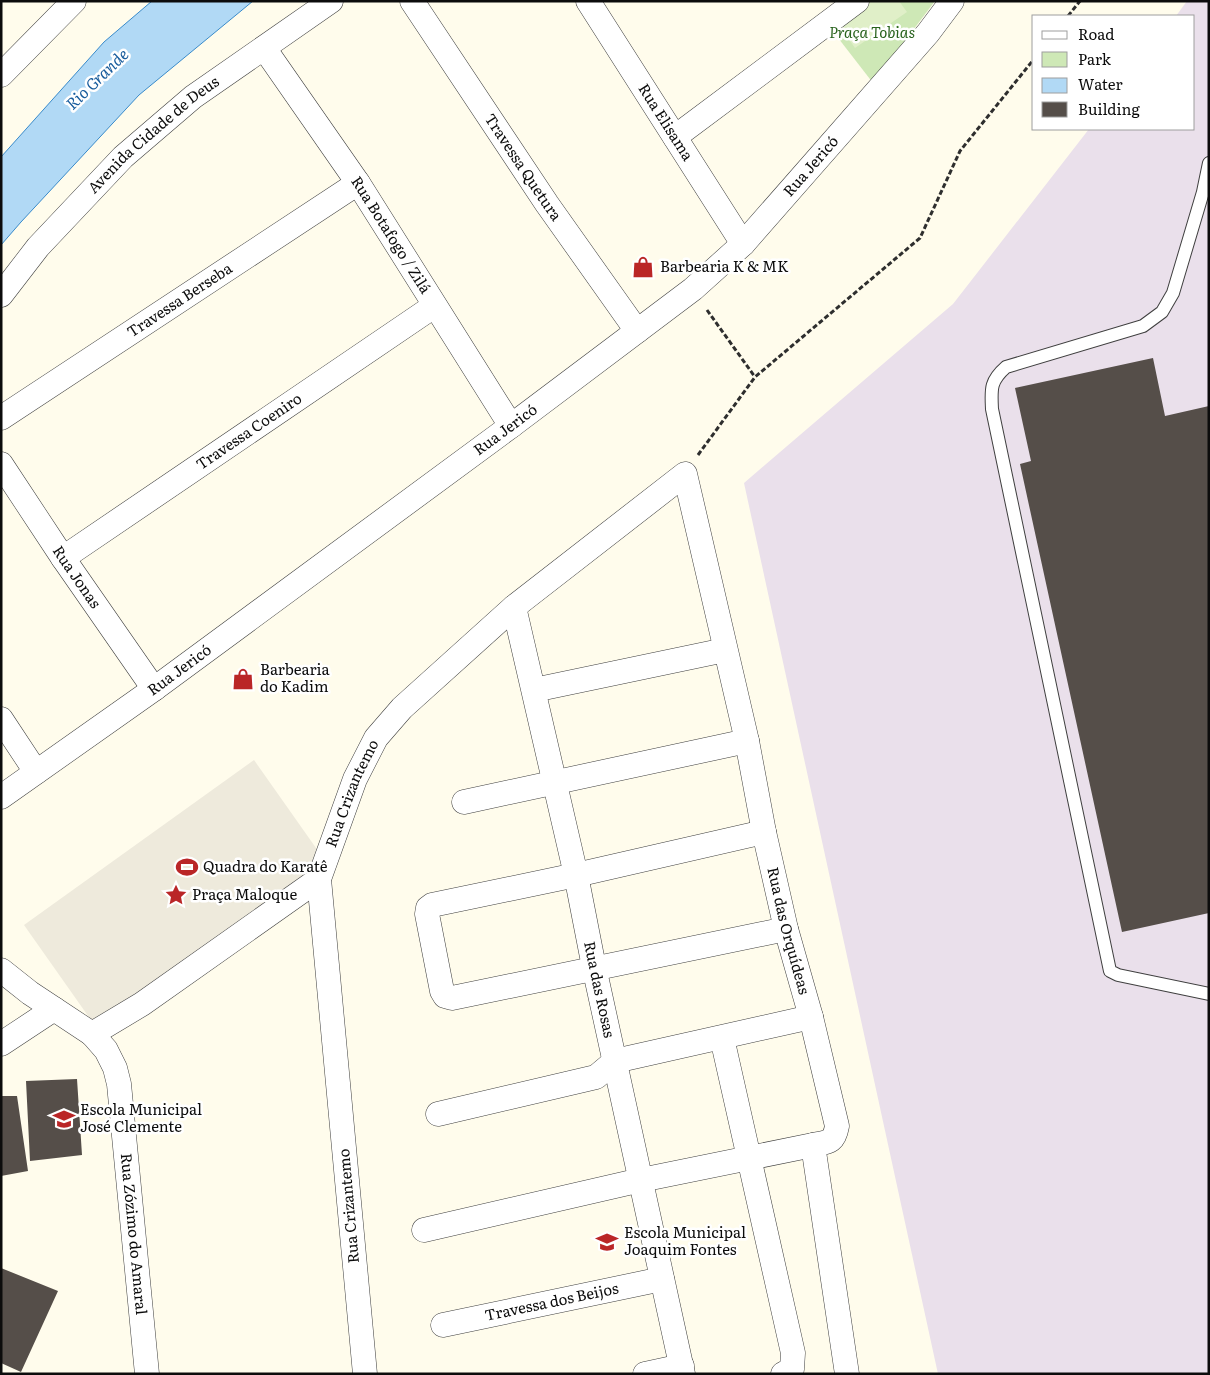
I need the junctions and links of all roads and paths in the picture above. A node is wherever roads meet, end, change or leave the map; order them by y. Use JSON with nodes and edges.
{"nodes":[{"id":1,"x":74,"y":1,"type":"edge"},
{"id":2,"x":331,"y":1,"type":"edge"},
{"id":3,"x":412,"y":1,"type":"edge"},
{"id":4,"x":857,"y":1,"type":"edge"},
{"id":5,"x":952,"y":1,"type":"edge"},
{"id":6,"x":1080,"y":1,"type":"edge"},
{"id":7,"x":597,"y":4,"type":"edge"},
{"id":8,"x":1069,"y":15,"type":"edge"},
{"id":9,"x":264,"y":48,"type":"junction"},
{"id":10,"x":1032,"y":61,"type":"edge"},
{"id":11,"x":1,"y":75,"type":"edge"},
{"id":12,"x":675,"y":137,"type":"junction"},
{"id":13,"x":1209,"y":163,"type":"edge"},
{"id":14,"x":358,"y":183,"type":"junction"},
{"id":15,"x":744,"y":244,"type":"junction"},
{"id":16,"x":693,"y":289,"type":"junction"},
{"id":17,"x":1,"y":294,"type":"edge"},
{"id":18,"x":434,"y":306,"type":"junction"},
{"id":19,"x":637,"y":331,"type":"junction"},
{"id":20,"x":755,"y":378,"type":"junction"},
{"id":21,"x":1,"y":418,"type":"edge"},
{"id":22,"x":511,"y":426,"type":"junction"},
{"id":23,"x":1,"y":464,"type":"edge"},
{"id":24,"x":685,"y":474,"type":"junction"},
{"id":25,"x":63,"y":558,"type":"junction"},
{"id":26,"x":514,"y":606,"type":"junction"},
{"id":27,"x":725,"y":650,"type":"junction"},
{"id":28,"x":154,"y":689,"type":"junction"},
{"id":29,"x":534,"y":690,"type":"junction"},
{"id":30,"x":1,"y":719,"type":"edge"},
{"id":31,"x":747,"y":741,"type":"junction"},
{"id":32,"x":36,"y":772,"type":"junction"},
{"id":33,"x":555,"y":783,"type":"junction"},
{"id":34,"x":1,"y":797,"type":"edge"},
{"id":35,"x":464,"y":802,"type":"dead end"},
{"id":36,"x":764,"y":832,"type":"junction"},
{"id":37,"x":576,"y":875,"type":"junction"},
{"id":38,"x":319,"y":879,"type":"junction"},
{"id":39,"x":786,"y":929,"type":"junction"},
{"id":40,"x":594,"y":968,"type":"junction"},
{"id":41,"x":1,"y":970,"type":"edge"},
{"id":42,"x":1209,"y":994,"type":"edge"},
{"id":43,"x":54,"y":1009,"type":"junction"},
{"id":44,"x":811,"y":1017,"type":"junction"},
{"id":45,"x":92,"y":1034,"type":"junction"},
{"id":46,"x":722,"y":1038,"type":"junction"},
{"id":47,"x":1,"y":1044,"type":"edge"},
{"id":48,"x":615,"y":1061,"type":"junction"},
{"id":49,"x":438,"y":1114,"type":"dead end"},
{"id":50,"x":813,"y":1145,"type":"junction"},
{"id":51,"x":748,"y":1159,"type":"junction"},
{"id":52,"x":641,"y":1180,"type":"junction"},
{"id":53,"x":424,"y":1230,"type":"dead end"},
{"id":54,"x":662,"y":1279,"type":"junction"},
{"id":55,"x":443,"y":1325,"type":"dead end"},
{"id":56,"x":682,"y":1370,"type":"edge"},
{"id":57,"x":147,"y":1374,"type":"edge"},
{"id":58,"x":365,"y":1374,"type":"edge"},
{"id":59,"x":645,"y":1374,"type":"edge"},
{"id":60,"x":784,"y":1374,"type":"edge"},
{"id":61,"x":847,"y":1374,"type":"edge"}],
"edges":[{"from":1,"to":11,"type":"street"},
{"from":2,"to":9,"type":"street","name":"Avenida Cidade de Deus"},
{"from":3,"to":19,"type":"street","name":"Travessa Quetura"},
{"from":4,"to":12,"type":"street"},
{"from":5,"to":15,"type":"street","name":"Rua Jericó"},
{"from":6,"to":8,"type":"path"},
{"from":7,"to":12,"type":"street","name":"Rua Elisama"},
{"from":9,"to":14,"type":"street","name":"Rua Botafogo / Zilá"},
{"from":9,"to":17,"type":"street","name":"Avenida Cidade de Deus"},
{"from":10,"to":20,"type":"path"},
{"from":12,"to":15,"type":"street","name":"Rua Elisama"},
{"from":13,"to":42,"type":"lane"},
{"from":14,"to":18,"type":"street","name":"Rua Botafogo / Zilá"},
{"from":14,"to":21,"type":"street","name":"Travessa Berseba"},
{"from":15,"to":16,"type":"street","name":"Rua Jericó"},
{"from":16,"to":19,"type":"street","name":"Rua Jericó"},
{"from":16,"to":20,"type":"path"},
{"from":18,"to":22,"type":"street","name":"Rua Botafogo / Zilá"},
{"from":18,"to":25,"type":"street","name":"Travessa Coeniro"},
{"from":19,"to":22,"type":"street","name":"Rua Jericó"},
{"from":20,"to":24,"type":"path"},
{"from":22,"to":28,"type":"street","name":"Rua Jericó"},
{"from":23,"to":25,"type":"street","name":"Rua Jonas"},
{"from":24,"to":26,"type":"street","name":"Rua Crizantemo"},
{"from":24,"to":27,"type":"street","name":"Rua das Orquídeas"},
{"from":25,"to":28,"type":"street","name":"Rua Jonas"},
{"from":26,"to":29,"type":"street","name":"Rua das Rosas"},
{"from":26,"to":38,"type":"street","name":"Rua Crizantemo"},
{"from":27,"to":29,"type":"street"},
{"from":27,"to":31,"type":"street","name":"Rua das Orquídeas"},
{"from":28,"to":32,"type":"street","name":"Rua Jericó"},
{"from":29,"to":33,"type":"street","name":"Rua das Rosas"},
{"from":30,"to":32,"type":"street"},
{"from":31,"to":33,"type":"street"},
{"from":31,"to":36,"type":"street","name":"Rua das Orquídeas"},
{"from":32,"to":34,"type":"street","name":"Rua Jericó"},
{"from":33,"to":35,"type":"street"},
{"from":33,"to":37,"type":"street","name":"Rua das Rosas"},
{"from":36,"to":37,"type":"street"},
{"from":36,"to":39,"type":"street","name":"Rua das Orquídeas"},
{"from":37,"to":40,"type":"street","name":"Rua das Rosas"},
{"from":37,"to":40,"type":"street"},
{"from":38,"to":45,"type":"street"},
{"from":38,"to":58,"type":"street","name":"Rua Crizantemo"},
{"from":39,"to":40,"type":"street"},
{"from":39,"to":44,"type":"street","name":"Rua das Orquídeas"},
{"from":40,"to":48,"type":"street","name":"Rua das Rosas"},
{"from":41,"to":43,"type":"street","name":"Rua Zózimo do Amaral"},
{"from":43,"to":45,"type":"street","name":"Rua Zózimo do Amaral"},
{"from":43,"to":47,"type":"street"},
{"from":44,"to":46,"type":"street"},
{"from":44,"to":50,"type":"street","name":"Rua das Orquídeas"},
{"from":45,"to":57,"type":"street","name":"Rua Zózimo do Amaral"},
{"from":46,"to":48,"type":"street"},
{"from":46,"to":51,"type":"street"},
{"from":48,"to":49,"type":"street"},
{"from":48,"to":52,"type":"street","name":"Rua das Rosas"},
{"from":50,"to":51,"type":"street"},
{"from":50,"to":61,"type":"street"},
{"from":51,"to":52,"type":"street"},
{"from":51,"to":60,"type":"street"},
{"from":52,"to":53,"type":"street"},
{"from":52,"to":54,"type":"street","name":"Rua das Rosas"},
{"from":54,"to":55,"type":"street","name":"Travessa dos Beijos"},
{"from":54,"to":56,"type":"street","name":"Rua das Rosas"},
{"from":56,"to":59,"type":"street"}]}
